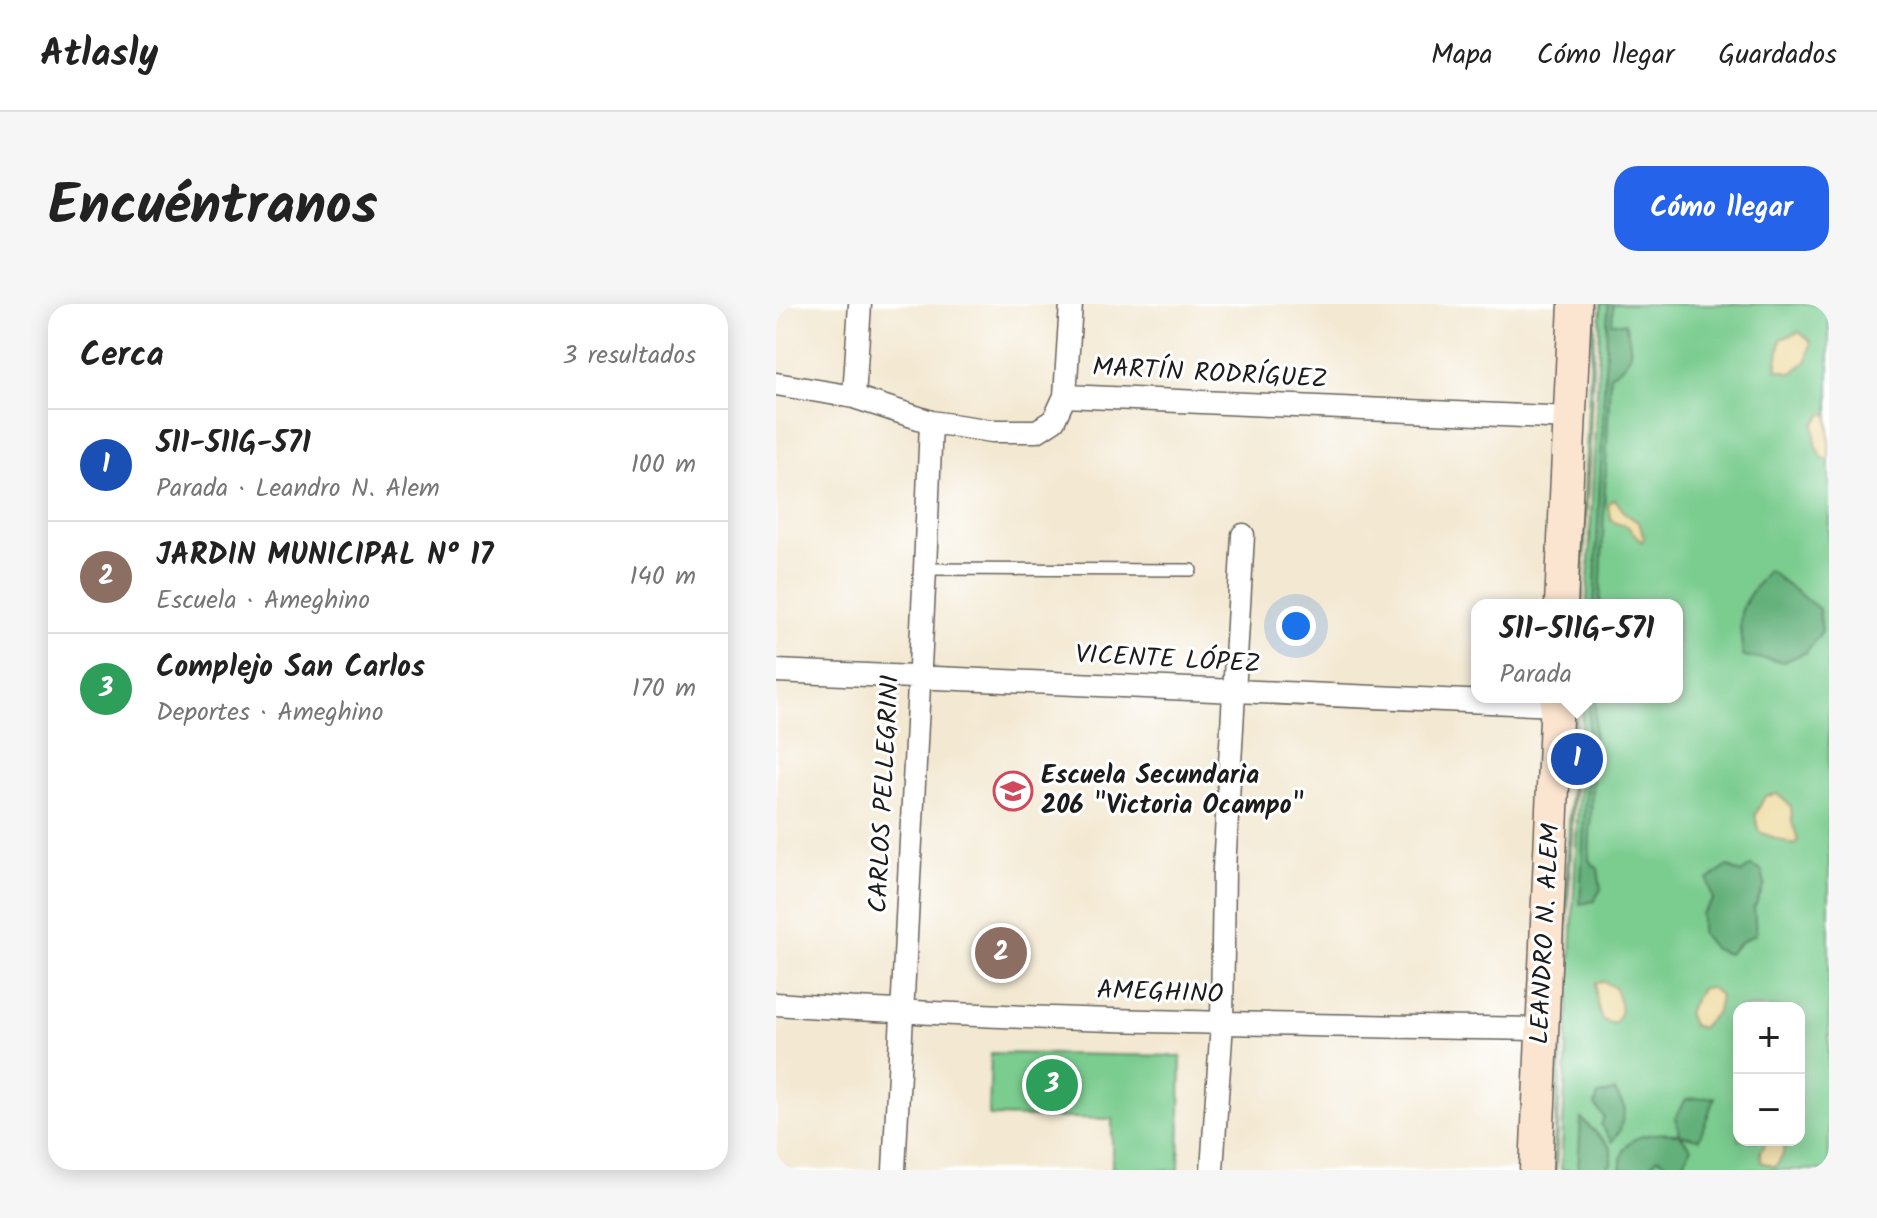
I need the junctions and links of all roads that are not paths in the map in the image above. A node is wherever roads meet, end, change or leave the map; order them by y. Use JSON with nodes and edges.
{"nodes":[{"id":1,"x":860,"y":304,"type":"edge"},
{"id":2,"x":1071,"y":304,"type":"edge"},
{"id":3,"x":1575,"y":304,"type":"edge"},
{"id":4,"x":776,"y":384,"type":"edge"},
{"id":5,"x":1065,"y":396,"type":"junction"},
{"id":6,"x":854,"y":397,"type":"junction"},
{"id":7,"x":1570,"y":418,"type":"junction"},
{"id":8,"x":931,"y":422,"type":"junction"},
{"id":9,"x":1243,"y":535,"type":"dead end"},
{"id":10,"x":925,"y":569,"type":"junction"},
{"id":11,"x":1191,"y":570,"type":"dead end"},
{"id":12,"x":1561,"y":599,"type":"edge"},
{"id":13,"x":776,"y":671,"type":"edge"},
{"id":14,"x":919,"y":677,"type":"junction"},
{"id":15,"x":1234,"y":691,"type":"junction"},
{"id":16,"x":1471,"y":698,"type":"edge"},
{"id":17,"x":1557,"y":703,"type":"edge"},
{"id":18,"x":776,"y":1004,"type":"edge"},
{"id":19,"x":901,"y":1013,"type":"junction"},
{"id":20,"x":1222,"y":1023,"type":"junction"},
{"id":21,"x":1542,"y":1029,"type":"junction"},
{"id":22,"x":894,"y":1170,"type":"edge"},
{"id":23,"x":1212,"y":1170,"type":"edge"},
{"id":24,"x":1536,"y":1170,"type":"edge"}],
"edges":[{"from":1,"to":6,"type":"street"},
{"from":2,"to":5,"type":"street"},
{"from":3,"to":7,"type":"main road"},
{"from":4,"to":6,"type":"street","name":"MARTÍN RODRÍGUEZ"},
{"from":5,"to":7,"type":"street","name":"MARTÍN RODRÍGUEZ"},
{"from":5,"to":8,"type":"street","name":"MARTÍN RODRÍGUEZ"},
{"from":6,"to":8,"type":"street","name":"MARTÍN RODRÍGUEZ"},
{"from":7,"to":12,"type":"main road"},
{"from":8,"to":10,"type":"street","name":"CARLOS PELLEGRINI"},
{"from":9,"to":15,"type":"street"},
{"from":10,"to":11,"type":"lane"},
{"from":10,"to":14,"type":"street","name":"CARLOS PELLEGRINI"},
{"from":13,"to":14,"type":"street","name":"VICENTE LÓPEZ"},
{"from":14,"to":15,"type":"street","name":"VICENTE LÓPEZ"},
{"from":14,"to":19,"type":"street","name":"CARLOS PELLEGRINI"},
{"from":15,"to":16,"type":"street","name":"VICENTE LÓPEZ"},
{"from":15,"to":20,"type":"street"},
{"from":17,"to":21,"type":"main road","name":"LEANDRO N. ALEM"},
{"from":18,"to":19,"type":"street","name":"AMEGHINO"},
{"from":19,"to":20,"type":"street","name":"AMEGHINO"},
{"from":19,"to":22,"type":"street","name":"CARLOS PELLEGRINI"},
{"from":20,"to":21,"type":"street","name":"AMEGHINO"},
{"from":20,"to":23,"type":"street"},
{"from":21,"to":24,"type":"main road","name":"LEANDRO N. ALEM"}]}
